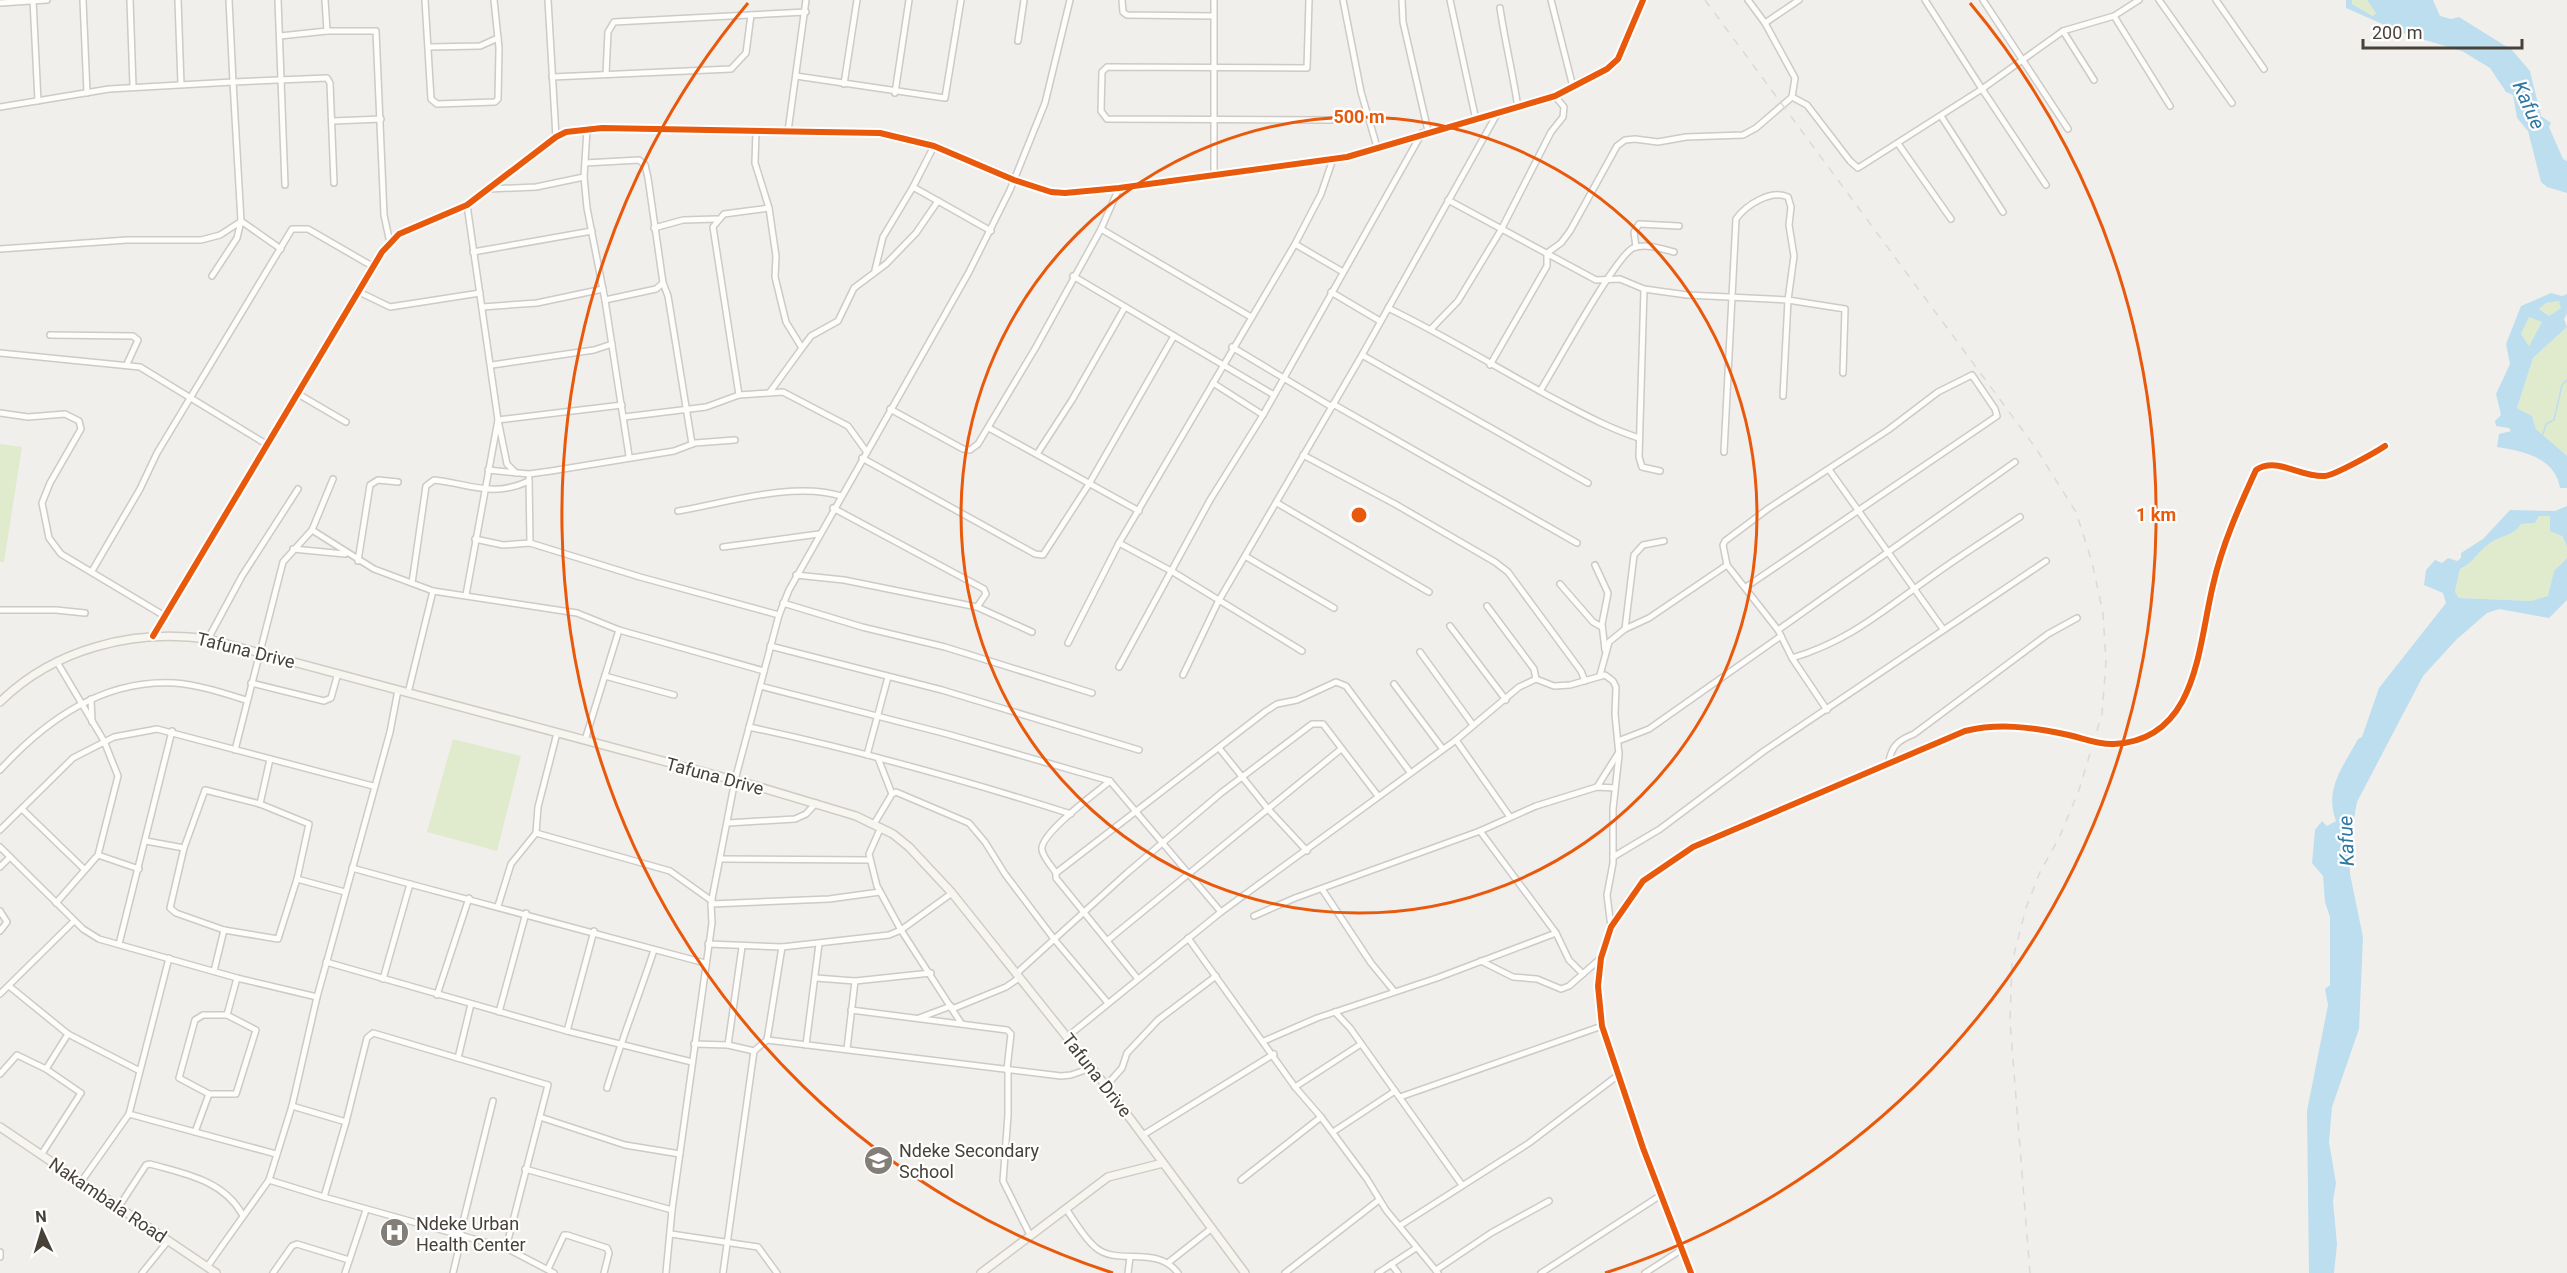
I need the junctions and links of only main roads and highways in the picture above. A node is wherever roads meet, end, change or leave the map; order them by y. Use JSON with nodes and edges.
{"nodes":[{"id":1,"x":1,"y":699,"type":"edge"},
{"id":2,"x":0,"y":1127,"type":"edge"},
{"id":3,"x":1163,"y":1163,"type":"junction"},
{"id":4,"x":216,"y":1273,"type":"edge"},
{"id":5,"x":981,"y":1273,"type":"edge"},
{"id":6,"x":1245,"y":1273,"type":"edge"}],
"edges":[{"from":1,"to":3,"type":"main road","name":"Tafuna Drive"},
{"from":2,"to":4,"type":"main road","name":"Nakambala Road"},
{"from":3,"to":5,"type":"main road"},
{"from":3,"to":6,"type":"main road","name":"Tafuna Drive"}]}
